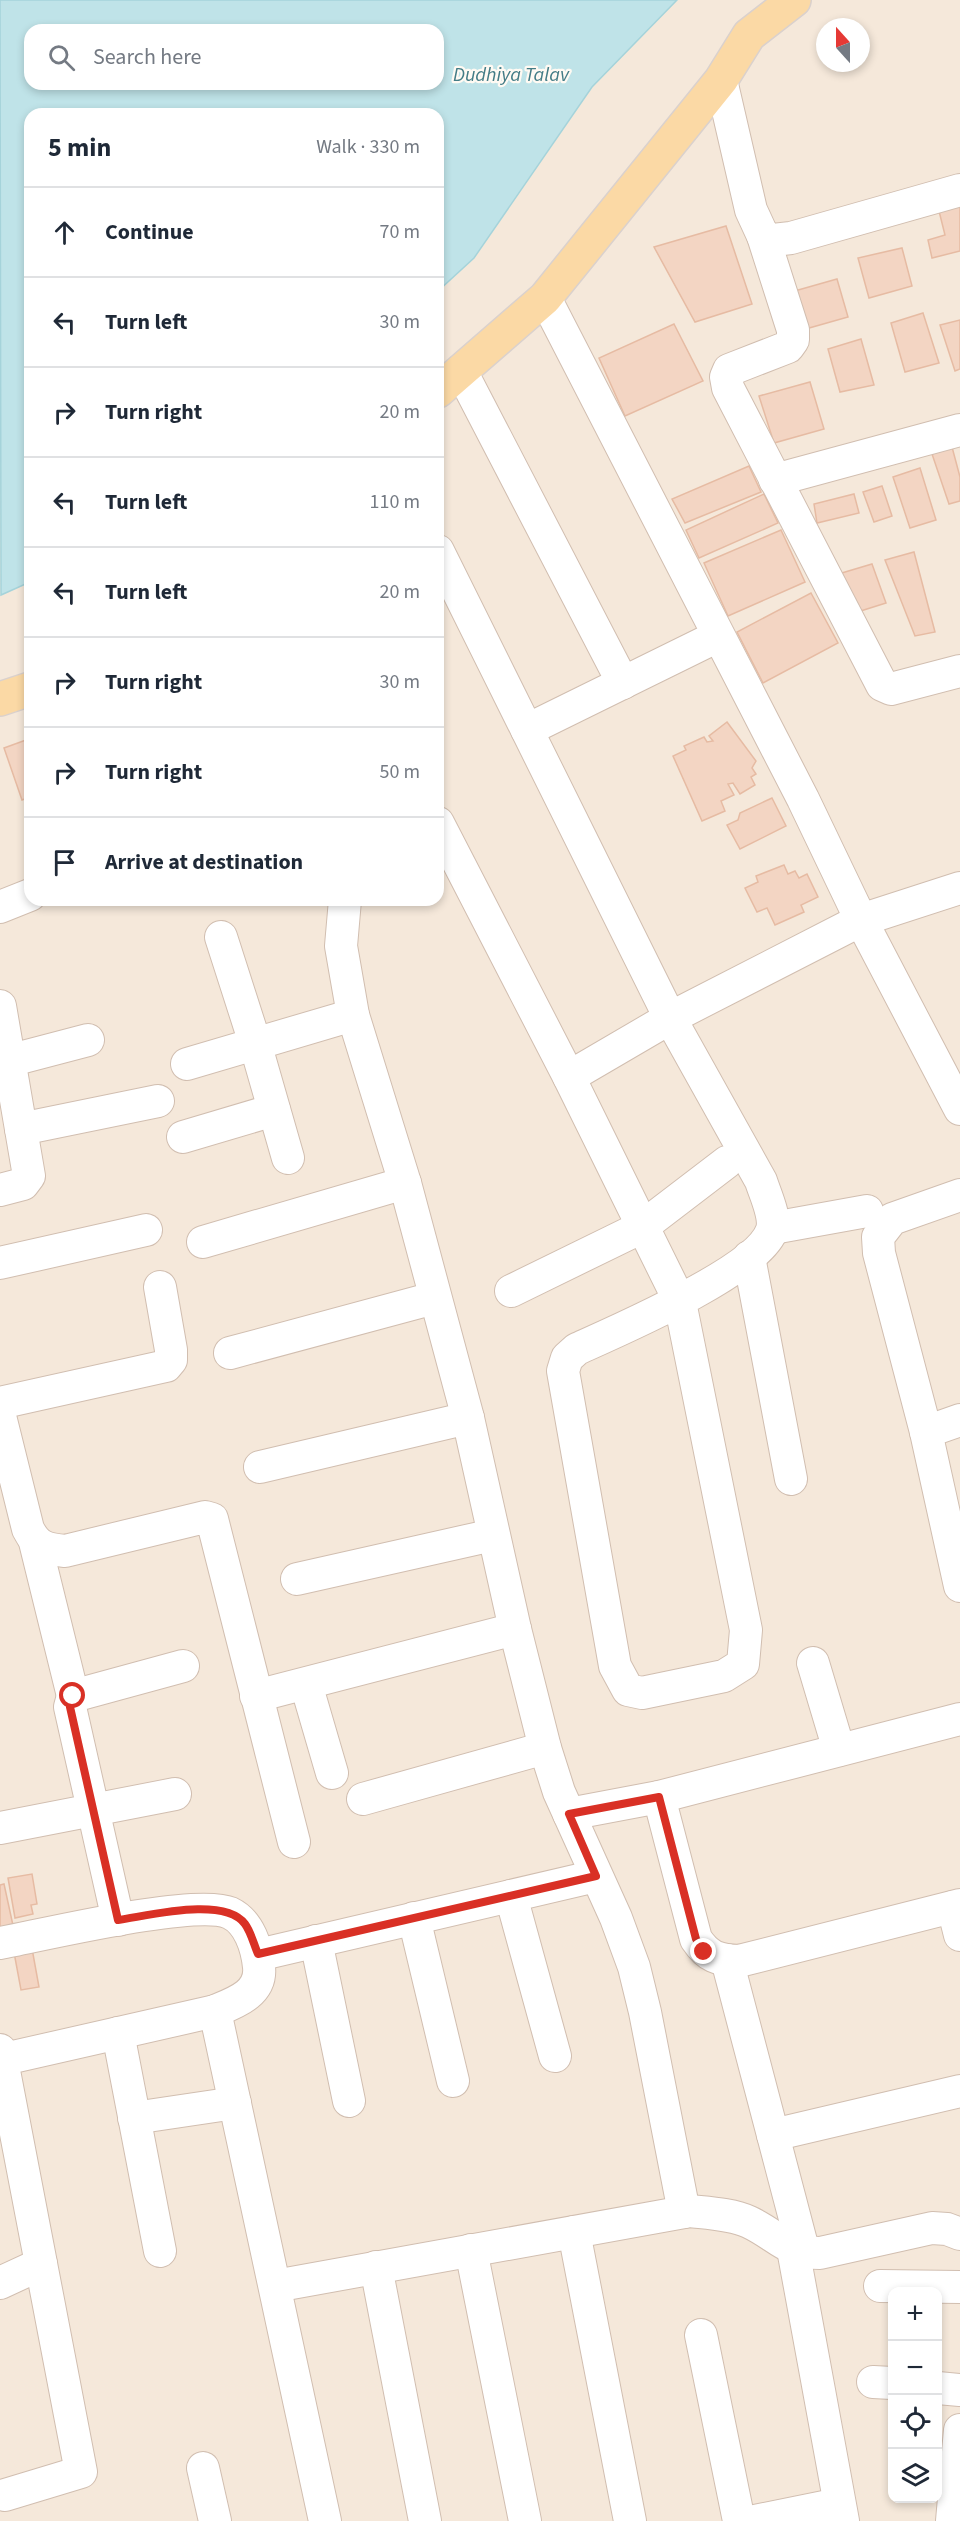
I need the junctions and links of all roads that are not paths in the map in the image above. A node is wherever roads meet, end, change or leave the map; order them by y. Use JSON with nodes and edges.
{"nodes":[{"id":1,"x":794,"y":0,"type":"edge"},
{"id":2,"x":721,"y":80,"type":"junction"},
{"id":3,"x":960,"y":190,"type":"edge"},
{"id":4,"x":763,"y":236,"type":"junction"},
{"id":5,"x":545,"y":298,"type":"junction"},
{"id":6,"x":450,"y":381,"type":"edge"},
{"id":7,"x":960,"y":430,"type":"edge"},
{"id":8,"x":775,"y":480,"type":"junction"},
{"id":9,"x":444,"y":563,"type":"edge"},
{"id":10,"x":718,"y":636,"type":"junction"},
{"id":11,"x":960,"y":671,"type":"edge"},
{"id":12,"x":623,"y":683,"type":"junction"},
{"id":13,"x":527,"y":730,"type":"junction"},
{"id":14,"x":444,"y":835,"type":"edge"},
{"id":15,"x":960,"y":888,"type":"edge"},
{"id":16,"x":24,"y":897,"type":"edge"},
{"id":17,"x":344,"y":906,"type":"edge"},
{"id":18,"x":0,"y":907,"type":"edge"},
{"id":19,"x":861,"y":920,"type":"junction"},
{"id":20,"x":220,"y":937,"type":"dead end"},
{"id":21,"x":0,"y":1006,"type":"edge"},
{"id":22,"x":353,"y":1015,"type":"junction"},
{"id":23,"x":670,"y":1018,"type":"junction"},
{"id":24,"x":88,"y":1040,"type":"dead end"},
{"id":25,"x":255,"y":1043,"type":"junction"},
{"id":26,"x":187,"y":1064,"type":"dead end"},
{"id":27,"x":950,"y":1068,"type":"edge"},
{"id":28,"x":6,"y":1076,"type":"edge"},
{"id":29,"x":569,"y":1077,"type":"junction"},
{"id":30,"x":158,"y":1101,"type":"dead end"},
{"id":31,"x":960,"y":1109,"type":"edge"},
{"id":32,"x":274,"y":1110,"type":"junction"},
{"id":33,"x":21,"y":1129,"type":"junction"},
{"id":34,"x":183,"y":1137,"type":"dead end"},
{"id":35,"x":288,"y":1158,"type":"dead end"},
{"id":36,"x":727,"y":1162,"type":"dead end"},
{"id":37,"x":405,"y":1183,"type":"junction"},
{"id":38,"x":0,"y":1190,"type":"edge"},
{"id":39,"x":960,"y":1195,"type":"edge"},
{"id":40,"x":867,"y":1211,"type":"dead end"},
{"id":41,"x":642,"y":1227,"type":"junction"},
{"id":42,"x":773,"y":1228,"type":"junction"},
{"id":43,"x":146,"y":1230,"type":"dead end"},
{"id":44,"x":203,"y":1242,"type":"dead end"},
{"id":45,"x":749,"y":1257,"type":"junction"},
{"id":46,"x":0,"y":1263,"type":"edge"},
{"id":47,"x":160,"y":1287,"type":"dead end"},
{"id":48,"x":511,"y":1291,"type":"dead end"},
{"id":49,"x":434,"y":1298,"type":"junction"},
{"id":50,"x":680,"y":1302,"type":"junction"},
{"id":51,"x":230,"y":1353,"type":"dead end"},
{"id":52,"x":0,"y":1403,"type":"edge"},
{"id":53,"x":468,"y":1418,"type":"junction"},
{"id":54,"x":960,"y":1420,"type":"edge"},
{"id":55,"x":926,"y":1432,"type":"junction"},
{"id":56,"x":2,"y":1436,"type":"edge"},
{"id":57,"x":260,"y":1467,"type":"dead end"},
{"id":58,"x":790,"y":1479,"type":"dead end"},
{"id":59,"x":494,"y":1535,"type":"junction"},
{"id":60,"x":34,"y":1542,"type":"junction"},
{"id":61,"x":297,"y":1579,"type":"dead end"},
{"id":62,"x":960,"y":1586,"type":"edge"},
{"id":63,"x":515,"y":1629,"type":"junction"},
{"id":64,"x":813,"y":1663,"type":"dead end"},
{"id":65,"x":183,"y":1666,"type":"dead end"},
{"id":66,"x":306,"y":1684,"type":"junction"},
{"id":67,"x":73,"y":1696,"type":"junction"},
{"id":68,"x":256,"y":1696,"type":"junction"},
{"id":69,"x":960,"y":1719,"type":"edge"},
{"id":70,"x":545,"y":1748,"type":"junction"},
{"id":71,"x":839,"y":1750,"type":"junction"},
{"id":72,"x":332,"y":1773,"type":"dead end"},
{"id":73,"x":175,"y":1794,"type":"dead end"},
{"id":74,"x":659,"y":1797,"type":"junction"},
{"id":75,"x":363,"y":1799,"type":"dead end"},
{"id":76,"x":94,"y":1810,"type":"junction"},
{"id":77,"x":569,"y":1814,"type":"junction"},
{"id":78,"x":0,"y":1828,"type":"edge"},
{"id":79,"x":294,"y":1842,"type":"dead end"},
{"id":80,"x":596,"y":1876,"type":"junction"},
{"id":81,"x":510,"y":1896,"type":"junction"},
{"id":82,"x":958,"y":1916,"type":"edge"},
{"id":83,"x":414,"y":1918,"type":"junction"},
{"id":84,"x":118,"y":1920,"type":"junction"},
{"id":85,"x":316,"y":1941,"type":"junction"},
{"id":86,"x":0,"y":1943,"type":"edge"},
{"id":87,"x":258,"y":1954,"type":"junction"},
{"id":88,"x":728,"y":1960,"type":"junction"},
{"id":89,"x":215,"y":2011,"type":"junction"},
{"id":90,"x":118,"y":2033,"type":"junction"},
{"id":91,"x":555,"y":2056,"type":"dead end"},
{"id":92,"x":1,"y":2057,"type":"edge"},
{"id":93,"x":453,"y":2081,"type":"dead end"},
{"id":94,"x":960,"y":2091,"type":"edge"},
{"id":95,"x":350,"y":2101,"type":"dead end"},
{"id":96,"x":235,"y":2103,"type":"junction"},
{"id":97,"x":134,"y":2118,"type":"junction"},
{"id":98,"x":773,"y":2134,"type":"junction"},
{"id":99,"x":11,"y":2162,"type":"edge"},
{"id":100,"x":684,"y":2212,"type":"junction"},
{"id":101,"x":574,"y":2232,"type":"junction"},
{"id":102,"x":960,"y":2234,"type":"edge"},
{"id":103,"x":471,"y":2250,"type":"junction"},
{"id":104,"x":160,"y":2251,"type":"dead end"},
{"id":105,"x":798,"y":2251,"type":"junction"},
{"id":106,"x":41,"y":2264,"type":"junction"},
{"id":107,"x":376,"y":2267,"type":"junction"},
{"id":108,"x":0,"y":2283,"type":"edge"},
{"id":109,"x":274,"y":2286,"type":"junction"},
{"id":110,"x":880,"y":2286,"type":"dead end"},
{"id":111,"x":960,"y":2287,"type":"edge"},
{"id":112,"x":701,"y":2336,"type":"dead end"},
{"id":113,"x":942,"y":2388,"type":"edge"},
{"id":114,"x":960,"y":2390,"type":"edge"},
{"id":115,"x":960,"y":2430,"type":"edge"},
{"id":116,"x":203,"y":2468,"type":"dead end"},
{"id":117,"x":5,"y":2495,"type":"dead end"},
{"id":118,"x":841,"y":2513,"type":"edge"},
{"id":119,"x":215,"y":2521,"type":"edge"},
{"id":120,"x":325,"y":2521,"type":"edge"},
{"id":121,"x":425,"y":2521,"type":"edge"},
{"id":122,"x":525,"y":2521,"type":"edge"},
{"id":123,"x":630,"y":2521,"type":"edge"},
{"id":124,"x":739,"y":2521,"type":"edge"},
{"id":125,"x":755,"y":2521,"type":"edge"},
{"id":126,"x":952,"y":2521,"type":"edge"}],
"edges":[{"from":1,"to":2,"type":"main road"},
{"from":2,"to":4,"type":"street"},
{"from":2,"to":5,"type":"main road"},
{"from":3,"to":4,"type":"street"},
{"from":4,"to":8,"type":"street"},
{"from":5,"to":6,"type":"main road"},
{"from":5,"to":10,"type":"street"},
{"from":6,"to":12,"type":"street"},
{"from":7,"to":8,"type":"street"},
{"from":8,"to":11,"type":"street"},
{"from":9,"to":13,"type":"street"},
{"from":10,"to":12,"type":"street"},
{"from":10,"to":19,"type":"street"},
{"from":12,"to":13,"type":"street"},
{"from":13,"to":23,"type":"street"},
{"from":14,"to":29,"type":"street"},
{"from":15,"to":19,"type":"street"},
{"from":16,"to":18,"type":"street"},
{"from":17,"to":22,"type":"street"},
{"from":19,"to":23,"type":"street"},
{"from":19,"to":27,"type":"street"},
{"from":20,"to":25,"type":"street"},
{"from":21,"to":28,"type":"street"},
{"from":22,"to":25,"type":"street"},
{"from":22,"to":37,"type":"street"},
{"from":23,"to":29,"type":"street"},
{"from":23,"to":42,"type":"street"},
{"from":24,"to":28,"type":"street"},
{"from":25,"to":26,"type":"street"},
{"from":25,"to":32,"type":"street"},
{"from":27,"to":31,"type":"street"},
{"from":28,"to":33,"type":"street"},
{"from":29,"to":41,"type":"street"},
{"from":30,"to":33,"type":"street"},
{"from":32,"to":34,"type":"street"},
{"from":32,"to":35,"type":"street"},
{"from":33,"to":38,"type":"street"},
{"from":36,"to":41,"type":"street"},
{"from":37,"to":44,"type":"street"},
{"from":37,"to":49,"type":"street"},
{"from":39,"to":55,"type":"street"},
{"from":40,"to":42,"type":"street"},
{"from":41,"to":48,"type":"street"},
{"from":41,"to":50,"type":"street"},
{"from":42,"to":45,"type":"street"},
{"from":43,"to":46,"type":"street"},
{"from":45,"to":50,"type":"street"},
{"from":45,"to":58,"type":"street"},
{"from":47,"to":52,"type":"street"},
{"from":49,"to":51,"type":"street"},
{"from":49,"to":53,"type":"street"},
{"from":50,"to":50,"type":"street"},
{"from":53,"to":57,"type":"street"},
{"from":53,"to":59,"type":"street"},
{"from":54,"to":55,"type":"street"},
{"from":55,"to":62,"type":"street"},
{"from":56,"to":60,"type":"street"},
{"from":59,"to":61,"type":"street"},
{"from":59,"to":63,"type":"street"},
{"from":60,"to":67,"type":"street"},
{"from":60,"to":68,"type":"street"},
{"from":63,"to":66,"type":"street"},
{"from":63,"to":70,"type":"street"},
{"from":64,"to":71,"type":"street"},
{"from":65,"to":67,"type":"street"},
{"from":66,"to":68,"type":"street"},
{"from":66,"to":72,"type":"street"},
{"from":67,"to":76,"type":"street"},
{"from":68,"to":79,"type":"street"},
{"from":69,"to":71,"type":"street"},
{"from":70,"to":75,"type":"street"},
{"from":70,"to":77,"type":"street"},
{"from":71,"to":74,"type":"street"},
{"from":73,"to":76,"type":"street"},
{"from":74,"to":77,"type":"street"},
{"from":74,"to":88,"type":"street"},
{"from":76,"to":78,"type":"street"},
{"from":76,"to":84,"type":"street"},
{"from":77,"to":80,"type":"street"},
{"from":80,"to":81,"type":"street"},
{"from":80,"to":100,"type":"street"},
{"from":81,"to":83,"type":"street"},
{"from":81,"to":91,"type":"street"},
{"from":82,"to":88,"type":"street"},
{"from":83,"to":85,"type":"street"},
{"from":83,"to":93,"type":"street"},
{"from":84,"to":86,"type":"street"},
{"from":84,"to":87,"type":"street"},
{"from":85,"to":87,"type":"street"},
{"from":85,"to":95,"type":"street"},
{"from":87,"to":89,"type":"street"},
{"from":88,"to":98,"type":"street"},
{"from":89,"to":90,"type":"street"},
{"from":89,"to":96,"type":"street"},
{"from":90,"to":92,"type":"street"},
{"from":90,"to":97,"type":"street"},
{"from":92,"to":99,"type":"street"},
{"from":94,"to":98,"type":"street"},
{"from":96,"to":97,"type":"street"},
{"from":96,"to":109,"type":"street"},
{"from":97,"to":104,"type":"street"},
{"from":98,"to":105,"type":"street"},
{"from":99,"to":106,"type":"street"},
{"from":100,"to":101,"type":"street"},
{"from":100,"to":105,"type":"street"},
{"from":101,"to":103,"type":"street"},
{"from":101,"to":123,"type":"street"},
{"from":102,"to":105,"type":"street"},
{"from":103,"to":107,"type":"street"},
{"from":103,"to":122,"type":"street"},
{"from":105,"to":118,"type":"street"},
{"from":106,"to":108,"type":"street"},
{"from":106,"to":117,"type":"street"},
{"from":107,"to":109,"type":"street"},
{"from":107,"to":121,"type":"street"},
{"from":109,"to":120,"type":"street"},
{"from":110,"to":111,"type":"street"},
{"from":112,"to":124,"type":"street"},
{"from":113,"to":114,"type":"street"},
{"from":115,"to":126,"type":"street"},
{"from":116,"to":119,"type":"street"},
{"from":118,"to":125,"type":"street"}]}
